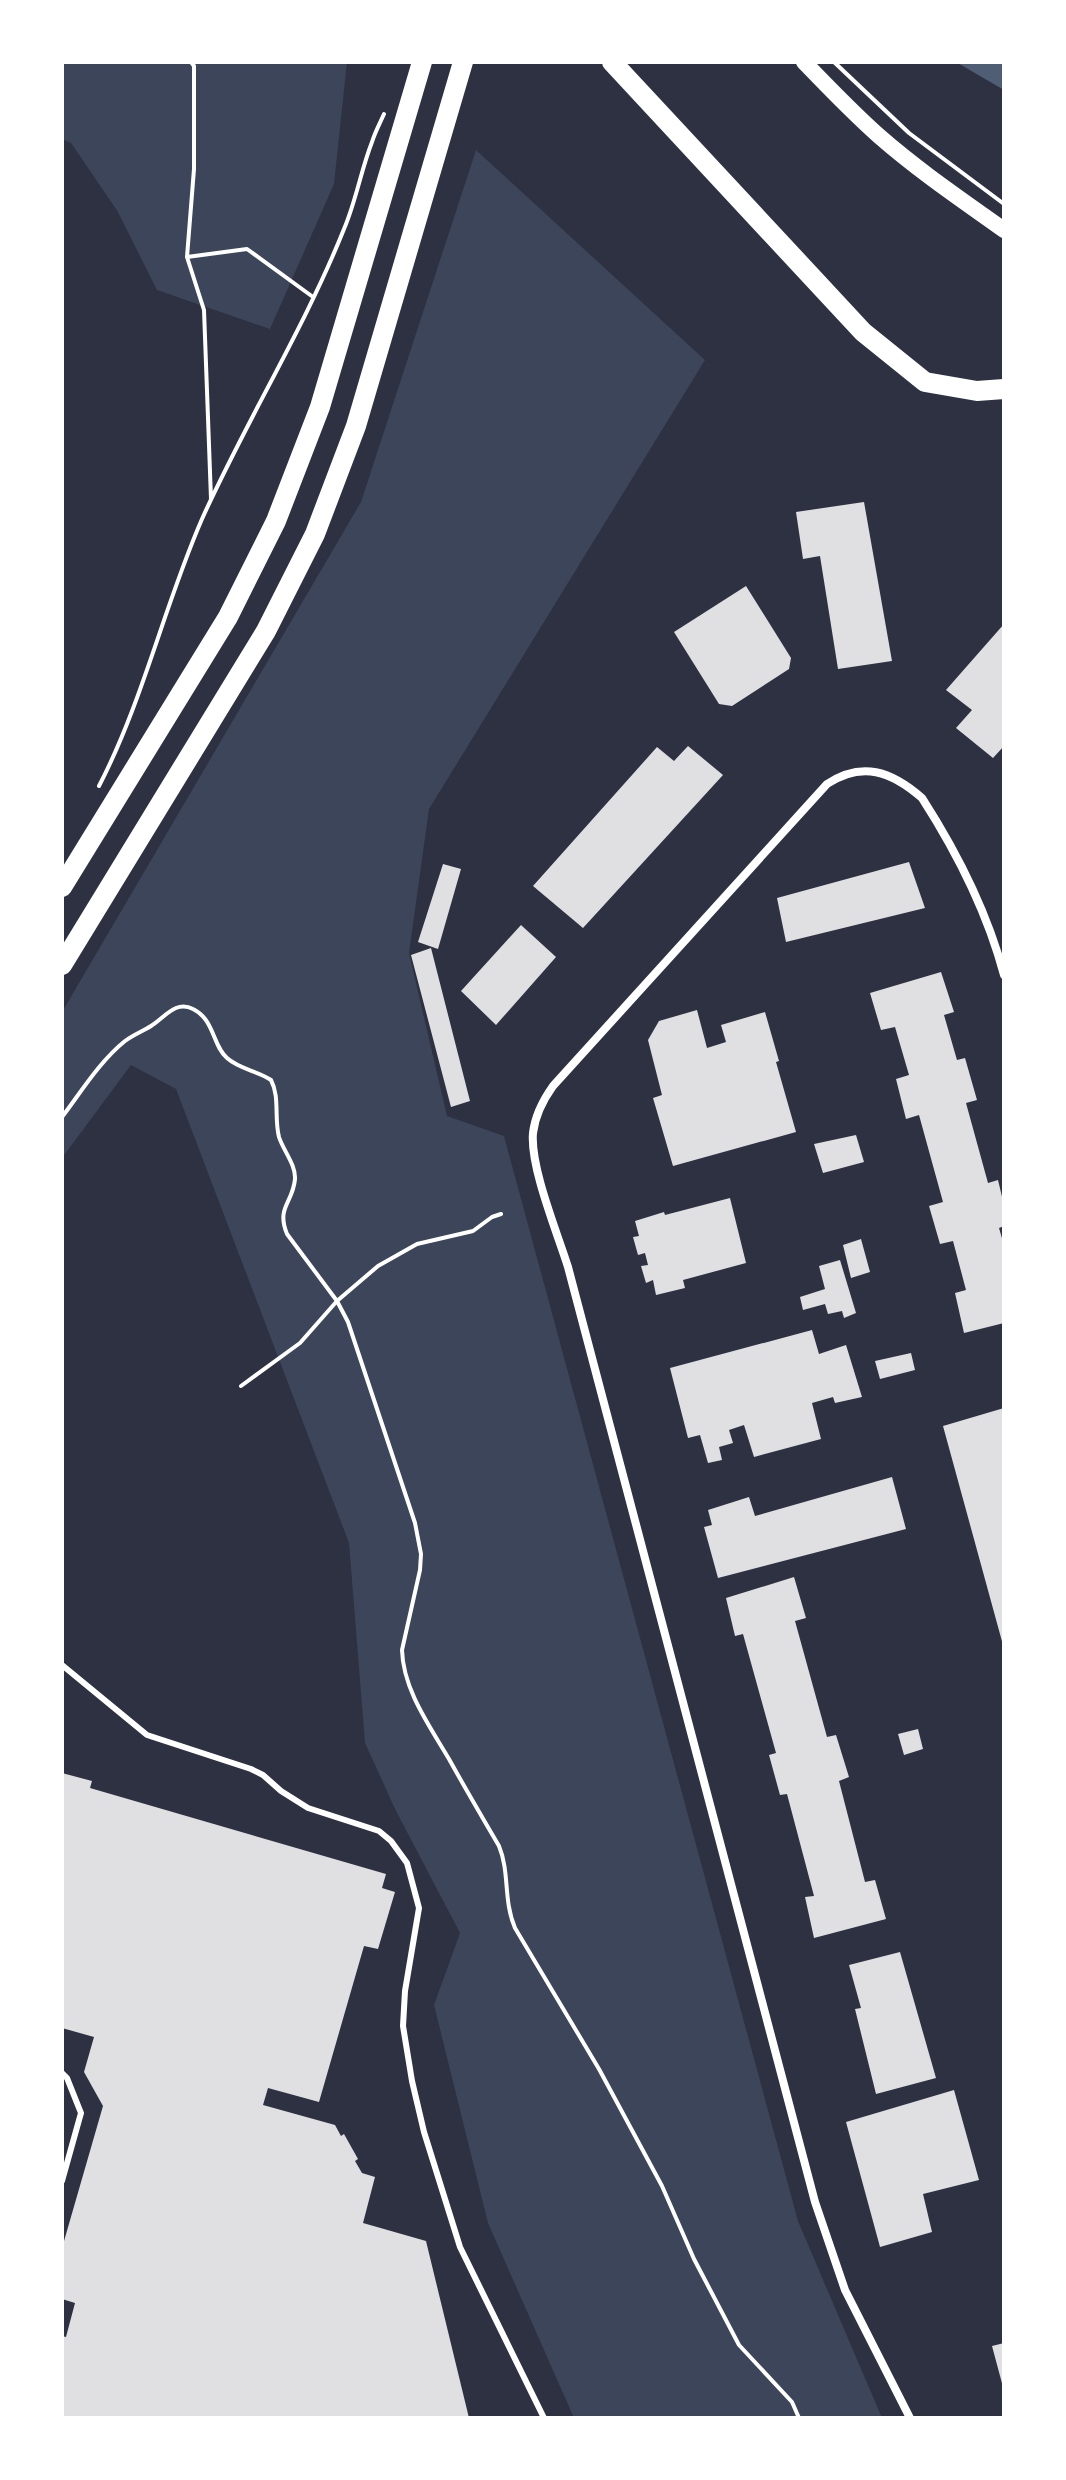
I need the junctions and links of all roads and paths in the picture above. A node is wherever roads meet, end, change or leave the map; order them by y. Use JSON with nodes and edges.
{"nodes":[{"id":1,"x":191,"y":62,"type":"edge"},
{"id":2,"x":612,"y":62,"type":"edge"},
{"id":3,"x":804,"y":62,"type":"edge"},
{"id":4,"x":834,"y":62,"type":"edge"},
{"id":5,"x":463,"y":63,"type":"edge"},
{"id":6,"x":419,"y":71,"type":"edge"},
{"id":7,"x":387,"y":104,"type":"dead end"},
{"id":8,"x":1004,"y":204,"type":"edge"},
{"id":9,"x":1004,"y":230,"type":"edge"},
{"id":10,"x":187,"y":257,"type":"junction"},
{"id":11,"x":313,"y":297,"type":"junction"},
{"id":12,"x":1004,"y":389,"type":"edge"},
{"id":13,"x":211,"y":501,"type":"junction"},
{"id":14,"x":93,"y":796,"type":"dead end"},
{"id":15,"x":62,"y":887,"type":"edge"},
{"id":16,"x":62,"y":965,"type":"edge"},
{"id":17,"x":1004,"y":975,"type":"edge"},
{"id":18,"x":62,"y":1117,"type":"edge"},
{"id":19,"x":501,"y":1214,"type":"dead end"},
{"id":20,"x":337,"y":1301,"type":"junction"},
{"id":21,"x":241,"y":1386,"type":"dead end"},
{"id":22,"x":62,"y":1665,"type":"edge"},
{"id":23,"x":64,"y":2076,"type":"edge"},
{"id":24,"x":62,"y":2181,"type":"edge"},
{"id":25,"x":544,"y":2418,"type":"edge"},
{"id":26,"x":799,"y":2418,"type":"edge"},
{"id":27,"x":910,"y":2418,"type":"edge"}],
"edges":[{"from":1,"to":10,"type":"path"},
{"from":2,"to":12,"type":"main road"},
{"from":3,"to":9,"type":"main road"},
{"from":4,"to":8,"type":"path"},
{"from":5,"to":16,"type":"main road"},
{"from":6,"to":15,"type":"main road"},
{"from":7,"to":11,"type":"path"},
{"from":10,"to":11,"type":"path"},
{"from":10,"to":13,"type":"path"},
{"from":11,"to":13,"type":"path"},
{"from":13,"to":14,"type":"path"},
{"from":17,"to":27,"type":"street"},
{"from":18,"to":20,"type":"path"},
{"from":19,"to":20,"type":"path"},
{"from":20,"to":21,"type":"path"},
{"from":20,"to":26,"type":"path"},
{"from":22,"to":25,"type":"lane"},
{"from":23,"to":24,"type":"lane"}]}
